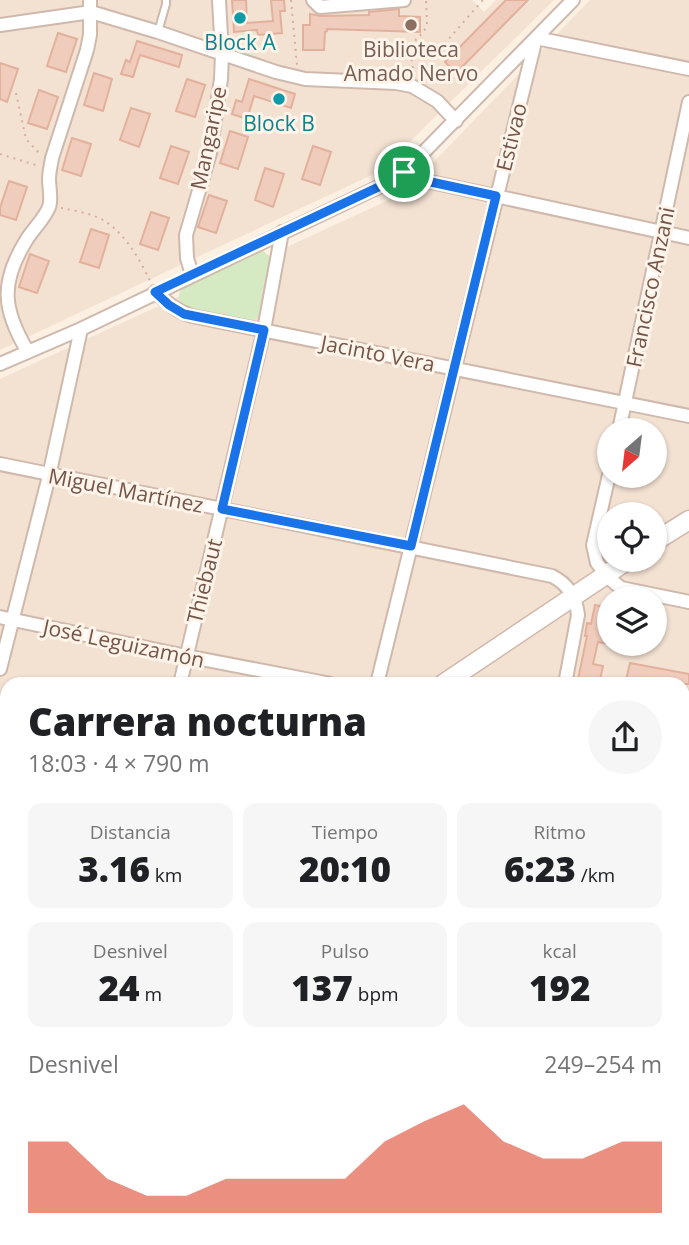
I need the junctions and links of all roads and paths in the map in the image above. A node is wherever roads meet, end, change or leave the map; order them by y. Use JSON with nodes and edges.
{"nodes":[{"id":1,"x":166,"y":0,"type":"edge"},
{"id":2,"x":219,"y":0,"type":"edge"},
{"id":3,"x":291,"y":0,"type":"edge"},
{"id":4,"x":404,"y":0,"type":"edge"},
{"id":5,"x":426,"y":0,"type":"edge"},
{"id":6,"x":483,"y":0,"type":"edge"},
{"id":7,"x":573,"y":0,"type":"edge"},
{"id":8,"x":313,"y":1,"type":"edge"},
{"id":9,"x":91,"y":6,"type":"edge"},
{"id":10,"x":0,"y":25,"type":"edge"},
{"id":11,"x":158,"y":33,"type":"junction"},
{"id":12,"x":536,"y":38,"type":"junction"},
{"id":13,"x":222,"y":54,"type":"junction"},
{"id":14,"x":689,"y":69,"type":"edge"},
{"id":15,"x":298,"y":78,"type":"junction"},
{"id":16,"x":418,"y":89,"type":"junction"},
{"id":17,"x":16,"y":93,"type":"dead end"},
{"id":18,"x":689,"y":102,"type":"edge"},
{"id":19,"x":456,"y":121,"type":"junction"},
{"id":20,"x":0,"y":154,"type":"edge"},
{"id":21,"x":51,"y":164,"type":"junction"},
{"id":22,"x":404,"y":172,"type":"junction"},
{"id":23,"x":496,"y":196,"type":"junction"},
{"id":24,"x":50,"y":205,"type":"junction"},
{"id":25,"x":282,"y":232,"type":"junction"},
{"id":26,"x":661,"y":233,"type":"junction"},
{"id":27,"x":689,"y":238,"type":"edge"},
{"id":28,"x":192,"y":275,"type":"junction"},
{"id":29,"x":155,"y":292,"type":"junction"},
{"id":30,"x":81,"y":329,"type":"junction"},
{"id":31,"x":264,"y":330,"type":"junction"},
{"id":32,"x":28,"y":352,"type":"junction"},
{"id":33,"x":0,"y":364,"type":"edge"},
{"id":34,"x":455,"y":368,"type":"junction"},
{"id":35,"x":625,"y":403,"type":"junction"},
{"id":36,"x":689,"y":416,"type":"edge"},
{"id":37,"x":622,"y":418,"type":"edge"},
{"id":38,"x":0,"y":464,"type":"edge"},
{"id":39,"x":50,"y":475,"type":"junction"},
{"id":40,"x":606,"y":488,"type":"edge"},
{"id":41,"x":222,"y":509,"type":"junction"},
{"id":42,"x":689,"y":520,"type":"edge"},
{"id":43,"x":667,"y":534,"type":"edge"},
{"id":44,"x":411,"y":546,"type":"junction"},
{"id":45,"x":610,"y":572,"type":"edge"},
{"id":46,"x":606,"y":575,"type":"junction"},
{"id":47,"x":573,"y":597,"type":"junction"},
{"id":48,"x":689,"y":602,"type":"edge"},
{"id":49,"x":6,"y":618,"type":"edge"},
{"id":50,"x":186,"y":656,"type":"junction"},
{"id":51,"x":0,"y":669,"type":"edge"},
{"id":52,"x":182,"y":677,"type":"edge"},
{"id":53,"x":295,"y":677,"type":"edge"},
{"id":54,"x":379,"y":677,"type":"edge"},
{"id":55,"x":453,"y":677,"type":"edge"},
{"id":56,"x":566,"y":677,"type":"edge"}],
"edges":[{"from":1,"to":11,"type":"lane"},
{"from":2,"to":13,"type":"street","name":"Mangaripe"},
{"from":3,"to":15,"type":"path"},
{"from":4,"to":8,"type":"street"},
{"from":5,"to":16,"type":"path"},
{"from":6,"to":16,"type":"path"},
{"from":7,"to":12,"type":"street"},
{"from":9,"to":10,"type":"street"},
{"from":9,"to":11,"type":"street"},
{"from":9,"to":21,"type":"street"},
{"from":11,"to":13,"type":"street"},
{"from":12,"to":14,"type":"street"},
{"from":12,"to":19,"type":"street"},
{"from":12,"to":23,"type":"street","name":"Estivao"},
{"from":13,"to":15,"type":"street"},
{"from":13,"to":28,"type":"street","name":"Mangaripe"},
{"from":15,"to":16,"type":"street"},
{"from":16,"to":19,"type":"street"},
{"from":17,"to":21,"type":"path"},
{"from":18,"to":26,"type":"street","name":"Francisco Anzani"},
{"from":19,"to":22,"type":"street"},
{"from":20,"to":21,"type":"path"},
{"from":21,"to":24,"type":"street"},
{"from":22,"to":23,"type":"street"},
{"from":22,"to":25,"type":"street"},
{"from":23,"to":26,"type":"street"},
{"from":23,"to":34,"type":"street","name":"Estivao"},
{"from":24,"to":29,"type":"path"},
{"from":24,"to":32,"type":"street"},
{"from":25,"to":28,"type":"street"},
{"from":25,"to":31,"type":"street","name":"Thiebaut"},
{"from":26,"to":27,"type":"street"},
{"from":26,"to":35,"type":"street","name":"Francisco Anzani"},
{"from":28,"to":29,"type":"street"},
{"from":29,"to":30,"type":"street"},
{"from":29,"to":31,"type":"street","name":"Jacinto Vera"},
{"from":30,"to":32,"type":"street"},
{"from":30,"to":39,"type":"street"},
{"from":31,"to":34,"type":"street","name":"Jacinto Vera"},
{"from":31,"to":41,"type":"street","name":"Thiebaut"},
{"from":32,"to":33,"type":"street"},
{"from":34,"to":35,"type":"street","name":"Jacinto Vera"},
{"from":34,"to":44,"type":"street","name":"Estivao"},
{"from":35,"to":36,"type":"street","name":"Jacinto Vera"},
{"from":35,"to":37,"type":"street","name":"Francisco Anzani"},
{"from":38,"to":39,"type":"street","name":"Miguel Martínez"},
{"from":39,"to":41,"type":"street","name":"Miguel Martínez"},
{"from":39,"to":49,"type":"street"},
{"from":40,"to":46,"type":"street"},
{"from":41,"to":44,"type":"street","name":"Miguel Martínez"},
{"from":41,"to":50,"type":"street","name":"Thiebaut"},
{"from":42,"to":43,"type":"street"},
{"from":44,"to":47,"type":"street","name":"Miguel Martínez"},
{"from":44,"to":54,"type":"street","name":"Estivao"},
{"from":45,"to":46,"type":"street"},
{"from":46,"to":47,"type":"street"},
{"from":46,"to":48,"type":"street"},
{"from":47,"to":55,"type":"street"},
{"from":47,"to":56,"type":"street"},
{"from":49,"to":50,"type":"street","name":"José Leguizamón"},
{"from":49,"to":51,"type":"street"},
{"from":50,"to":52,"type":"street","name":"Thiebaut"},
{"from":50,"to":53,"type":"street","name":"José Leguizamón"}]}
